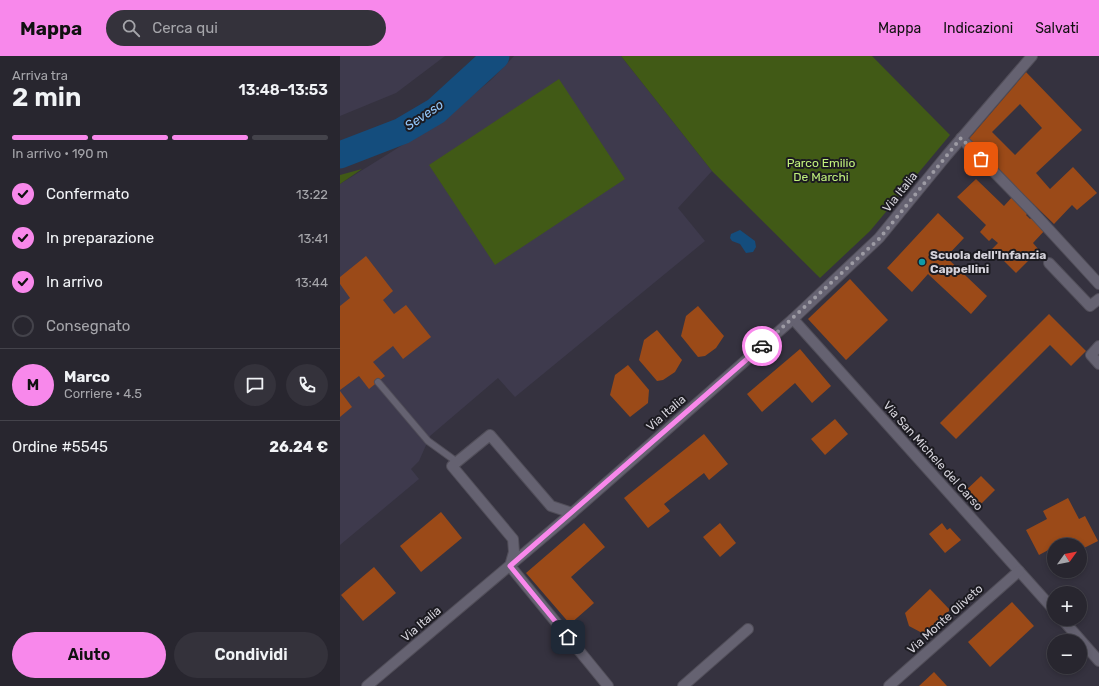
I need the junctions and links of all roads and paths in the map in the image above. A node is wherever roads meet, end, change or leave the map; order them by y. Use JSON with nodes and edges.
{"nodes":[{"id":1,"x":1032,"y":56,"type":"edge"},
{"id":2,"x":961,"y":138,"type":"junction"},
{"id":3,"x":1049,"y":263,"type":"dead end"},
{"id":4,"x":1099,"y":284,"type":"edge"},
{"id":5,"x":1099,"y":299,"type":"edge"},
{"id":6,"x":793,"y":320,"type":"junction"},
{"id":7,"x":1099,"y":346,"type":"edge"},
{"id":8,"x":1099,"y":364,"type":"edge"},
{"id":9,"x":378,"y":382,"type":"dead end"},
{"id":10,"x":457,"y":462,"type":"junction"},
{"id":11,"x":572,"y":513,"type":"junction"},
{"id":12,"x":510,"y":566,"type":"junction"},
{"id":13,"x":1019,"y":571,"type":"junction"},
{"id":14,"x":1047,"y":602,"type":"edge"},
{"id":15,"x":1068,"y":626,"type":"edge"},
{"id":16,"x":748,"y":630,"type":"dead end"},
{"id":17,"x":1099,"y":661,"type":"edge"},
{"id":18,"x":367,"y":686,"type":"edge"},
{"id":19,"x":608,"y":686,"type":"edge"},
{"id":20,"x":684,"y":686,"type":"edge"},
{"id":21,"x":889,"y":686,"type":"edge"}],
"edges":[{"from":1,"to":2,"type":"street","name":"Via Italia"},
{"from":2,"to":4,"type":"street"},
{"from":2,"to":6,"type":"street","name":"Via Italia"},
{"from":3,"to":5,"type":"street"},
{"from":6,"to":11,"type":"street","name":"Via Italia"},
{"from":6,"to":13,"type":"street","name":"Via San Michele del Carso"},
{"from":7,"to":8,"type":"street"},
{"from":9,"to":10,"type":"lane"},
{"from":10,"to":11,"type":"street"},
{"from":10,"to":12,"type":"street"},
{"from":11,"to":12,"type":"street","name":"Via Italia"},
{"from":12,"to":18,"type":"street","name":"Via Italia"},
{"from":12,"to":19,"type":"street"},
{"from":13,"to":14,"type":"street","name":"Via San Michele del Carso"},
{"from":13,"to":21,"type":"street","name":"Via Monte Oliveto"},
{"from":15,"to":17,"type":"street"},
{"from":16,"to":20,"type":"street"}]}
